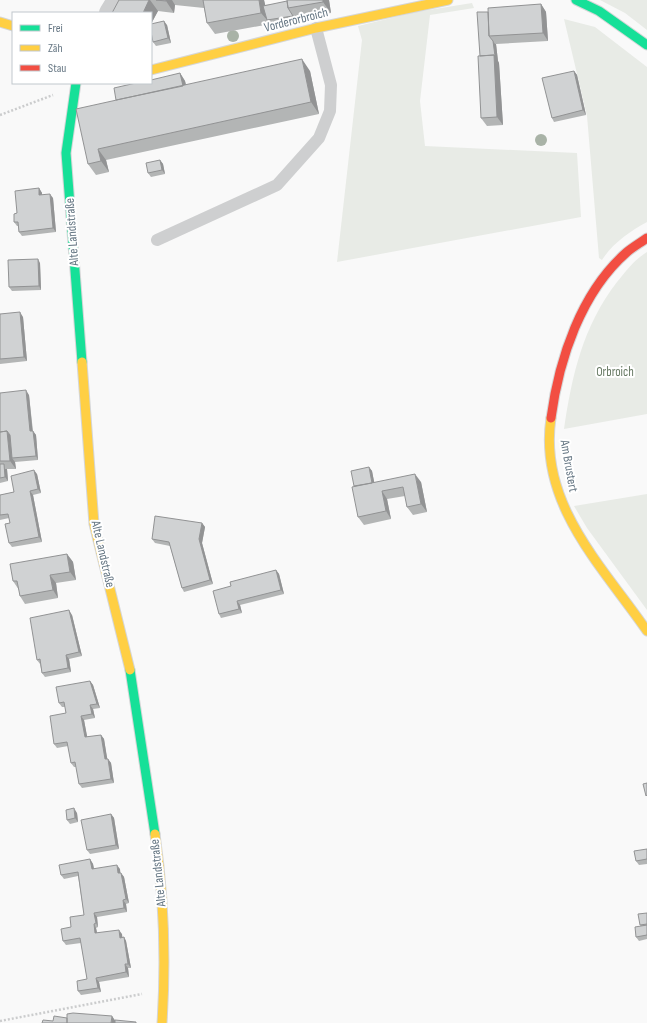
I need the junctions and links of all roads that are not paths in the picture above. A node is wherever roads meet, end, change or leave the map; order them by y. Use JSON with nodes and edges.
{"nodes":[{"id":1,"x":118,"y":0,"type":"edge"},
{"id":2,"x":448,"y":0,"type":"edge"},
{"id":3,"x":576,"y":0,"type":"edge"},
{"id":4,"x":111,"y":12,"type":"edge"},
{"id":5,"x":0,"y":22,"type":"edge"},
{"id":6,"x":12,"y":26,"type":"edge"},
{"id":7,"x":316,"y":28,"type":"junction"},
{"id":8,"x":647,"y":45,"type":"edge"},
{"id":9,"x":152,"y":70,"type":"edge"},
{"id":10,"x":76,"y":85,"type":"edge"},
{"id":11,"x":647,"y":238,"type":"edge"},
{"id":12,"x":157,"y":240,"type":"dead end"},
{"id":13,"x":647,"y":631,"type":"edge"},
{"id":14,"x":162,"y":1023,"type":"edge"}],
"edges":[{"from":1,"to":4,"type":"street"},
{"from":2,"to":7,"type":"street","name":"Vorderorbroich"},
{"from":3,"to":8,"type":"street"},
{"from":5,"to":6,"type":"street"},
{"from":7,"to":9,"type":"street","name":"Vorderorbroich"},
{"from":7,"to":12,"type":"lane"},
{"from":10,"to":14,"type":"street","name":"Alte Landstraße"},
{"from":11,"to":13,"type":"street","name":"Am Brustert"}]}
